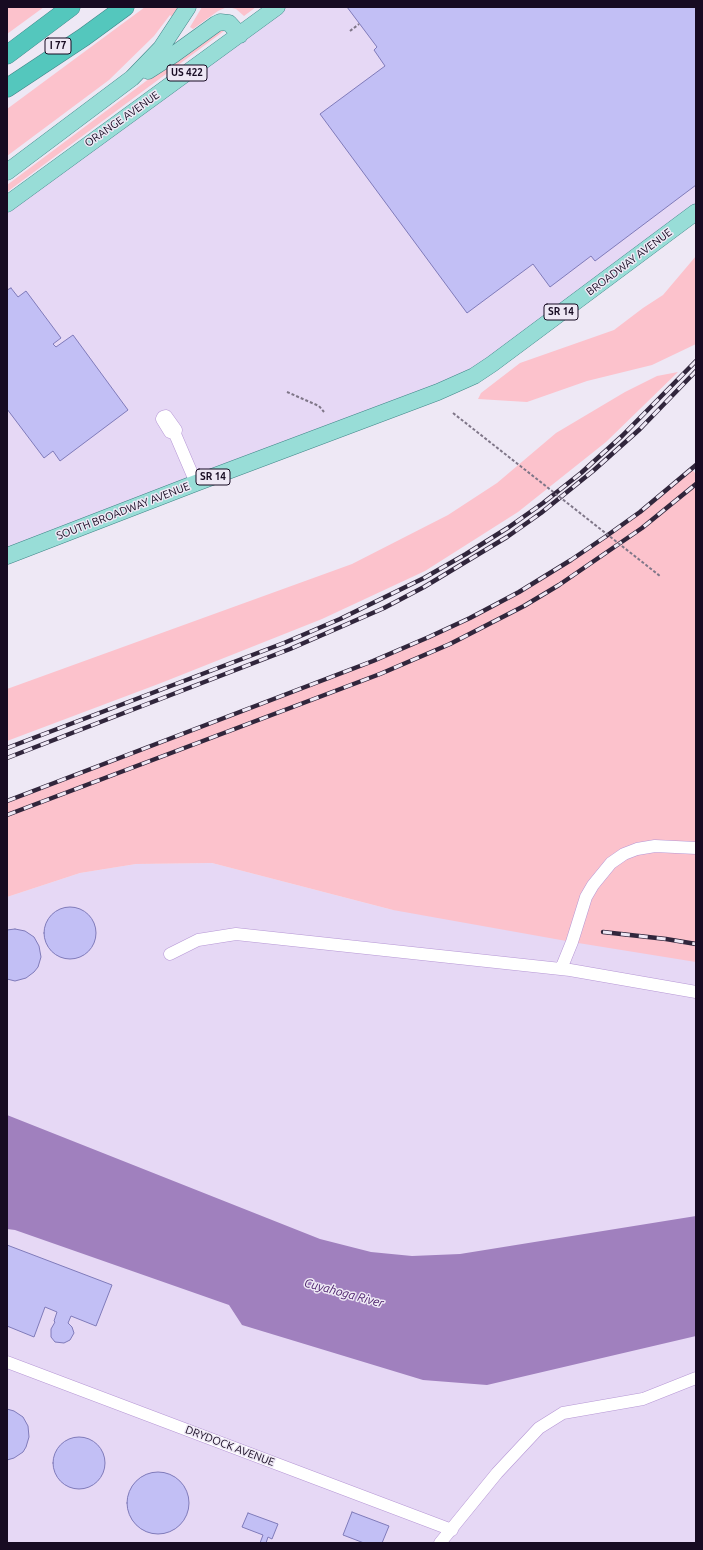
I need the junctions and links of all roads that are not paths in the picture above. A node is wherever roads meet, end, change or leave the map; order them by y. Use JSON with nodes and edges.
{"nodes":[{"id":1,"x":71,"y":7,"type":"edge"},
{"id":2,"x":109,"y":7,"type":"edge"},
{"id":3,"x":125,"y":7,"type":"edge"},
{"id":4,"x":188,"y":7,"type":"edge"},
{"id":5,"x":277,"y":7,"type":"edge"},
{"id":6,"x":240,"y":35,"type":"junction"},
{"id":7,"x":7,"y":55,"type":"edge"},
{"id":8,"x":7,"y":87,"type":"edge"},
{"id":9,"x":116,"y":92,"type":"junction"},
{"id":10,"x":7,"y":172,"type":"edge"},
{"id":11,"x":7,"y":204,"type":"edge"},
{"id":12,"x":696,"y":212,"type":"edge"},
{"id":13,"x":419,"y":399,"type":"joint"},
{"id":14,"x":175,"y":434,"type":"dead end"},
{"id":15,"x":196,"y":483,"type":"junction"},
{"id":16,"x":7,"y":556,"type":"edge"},
{"id":17,"x":696,"y":848,"type":"edge"},
{"id":18,"x":170,"y":954,"type":"dead end"},
{"id":19,"x":561,"y":969,"type":"junction"},
{"id":20,"x":696,"y":992,"type":"edge"},
{"id":21,"x":7,"y":1362,"type":"edge"},
{"id":22,"x":696,"y":1378,"type":"edge"},
{"id":23,"x":452,"y":1530,"type":"junction"},
{"id":24,"x":440,"y":1543,"type":"edge"}],
"edges":[{"from":1,"to":7,"type":"highway","number":"I 77"},
{"from":2,"to":8,"type":"highway","number":"I 77"},
{"from":3,"to":8,"type":"highway"},
{"from":4,"to":9,"type":"main road","number":"US 422"},
{"from":5,"to":6,"type":"main road","name":"ORANGE AVENUE","number":"US 422"},
{"from":6,"to":9,"type":"main road"},
{"from":6,"to":11,"type":"main road","name":"ORANGE AVENUE","number":"US 422"},
{"from":9,"to":10,"type":"main road","number":"US 422"},
{"from":12,"to":13,"type":"main road","name":"BROADWAY AVENUE","number":"SR 14"},
{"from":13,"to":15,"type":"main road","name":"SOUTH BROADWAY AVENUE","number":"SR 14"},
{"from":14,"to":15,"type":"street"},
{"from":15,"to":16,"type":"main road","name":"SOUTH BROADWAY AVENUE","number":"SR 14"},
{"from":17,"to":19,"type":"street"},
{"from":18,"to":19,"type":"street"},
{"from":19,"to":20,"type":"street"},
{"from":21,"to":23,"type":"street","name":"DRYDOCK AVENUE"},
{"from":22,"to":23,"type":"street"},
{"from":23,"to":24,"type":"street"}]}
